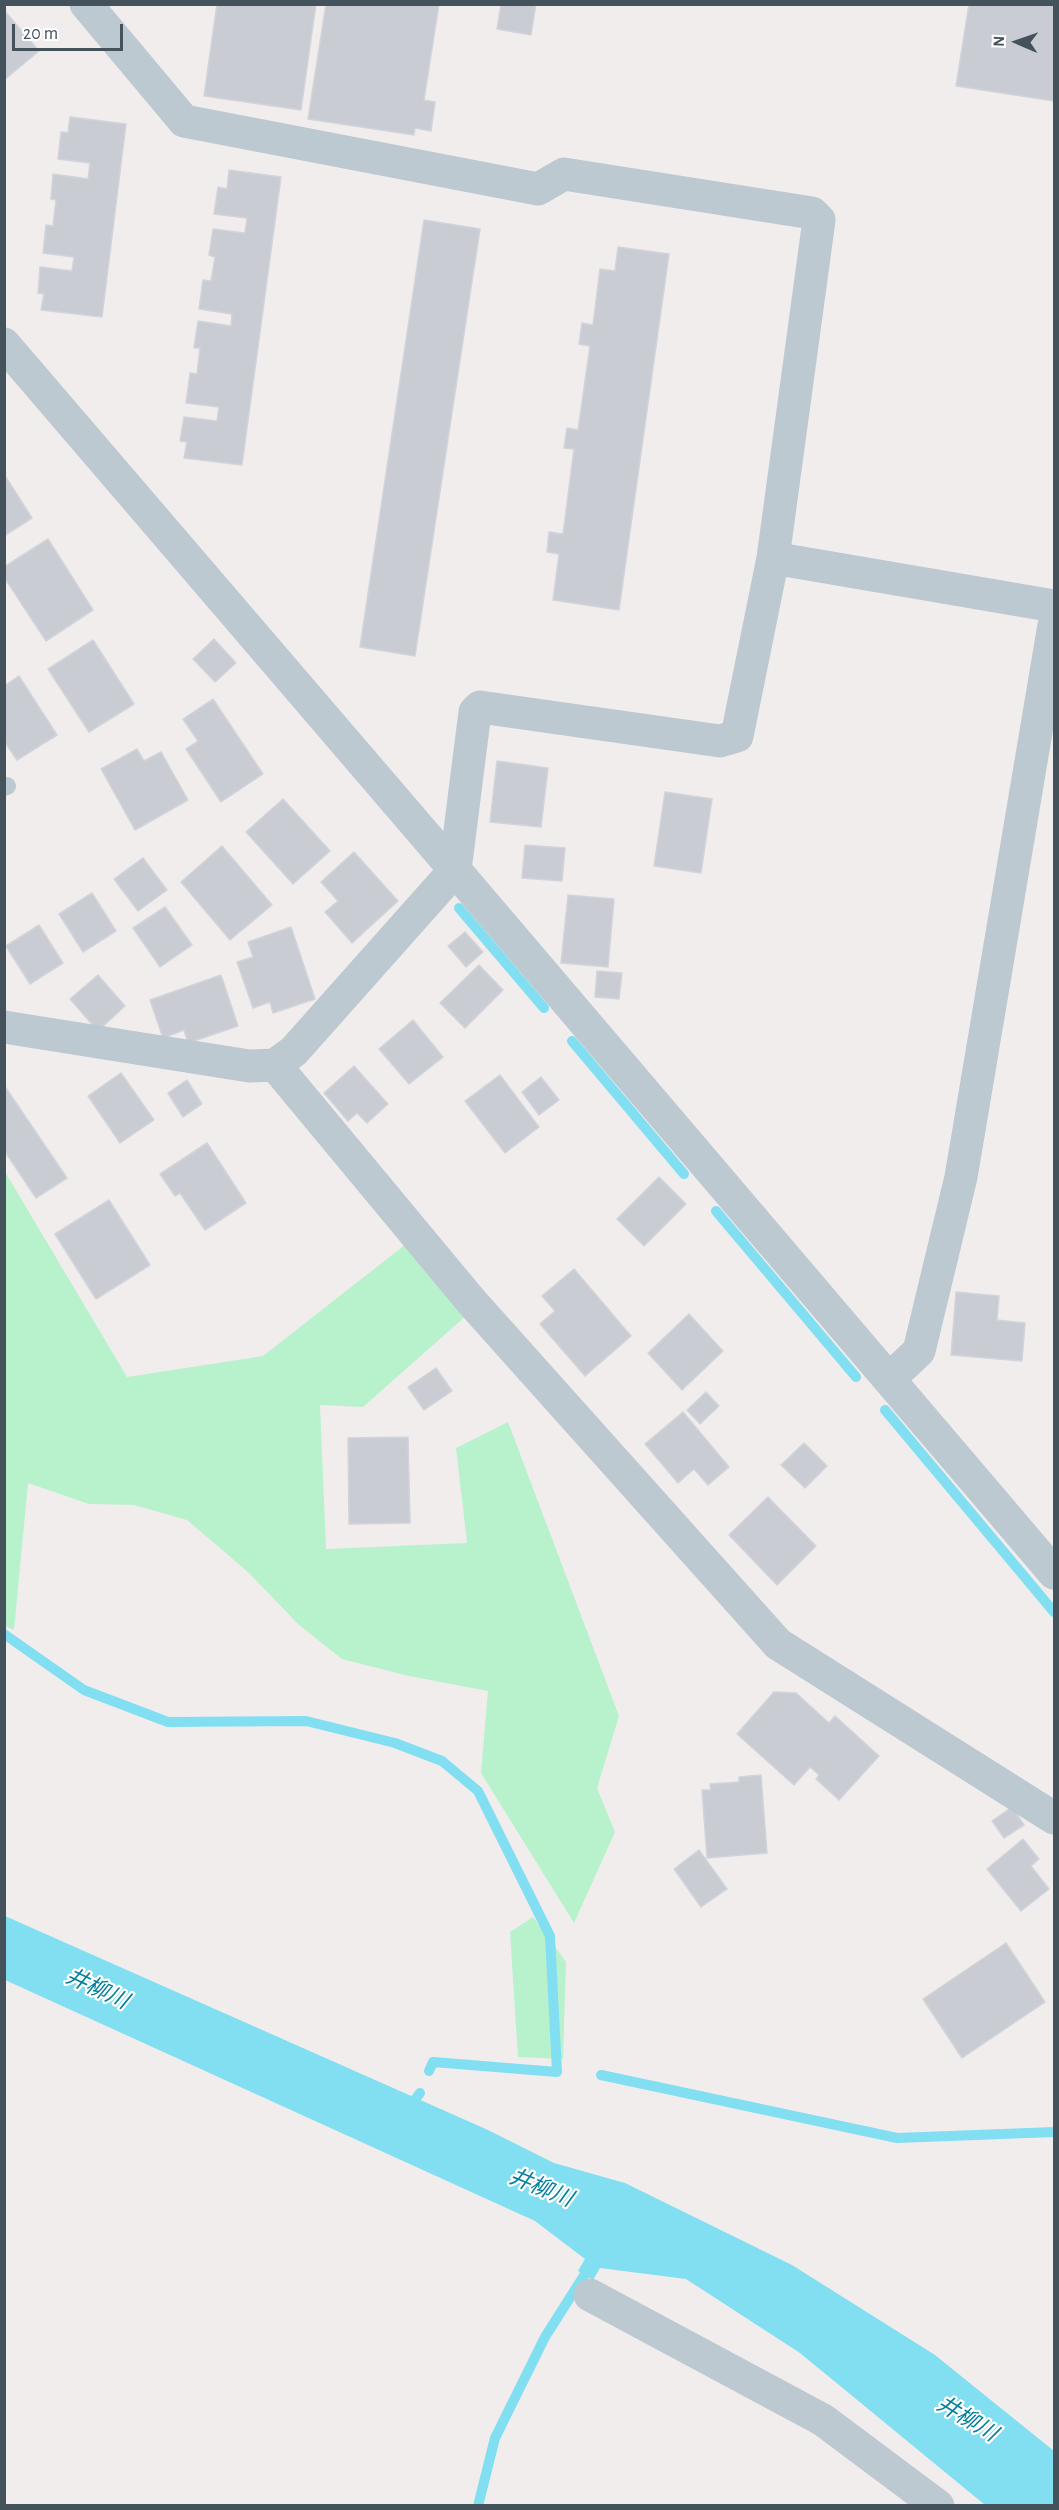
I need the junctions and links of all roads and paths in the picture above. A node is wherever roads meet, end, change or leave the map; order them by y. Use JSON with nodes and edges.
{"nodes":[{"id":1,"x":86,"y":4,"type":"edge"},
{"id":2,"x":4,"y":344,"type":"edge"},
{"id":3,"x":773,"y":558,"type":"junction"},
{"id":4,"x":1054,"y":606,"type":"edge"},
{"id":5,"x":1054,"y":625,"type":"edge"},
{"id":6,"x":456,"y":870,"type":"junction"},
{"id":7,"x":4,"y":1027,"type":"edge"},
{"id":8,"x":275,"y":1065,"type":"junction"},
{"id":9,"x":889,"y":1379,"type":"junction"},
{"id":10,"x":1054,"y":1573,"type":"edge"},
{"id":11,"x":1054,"y":1818,"type":"edge"},
{"id":12,"x":590,"y":2295,"type":"dead end"},
{"id":13,"x":938,"y":2505,"type":"edge"}],
"edges":[{"from":1,"to":3,"type":"street"},
{"from":2,"to":6,"type":"street"},
{"from":3,"to":4,"type":"street"},
{"from":3,"to":6,"type":"street"},
{"from":5,"to":9,"type":"street"},
{"from":6,"to":8,"type":"street"},
{"from":6,"to":9,"type":"street"},
{"from":7,"to":8,"type":"street"},
{"from":8,"to":11,"type":"street"},
{"from":9,"to":10,"type":"street"},
{"from":12,"to":13,"type":"street"}]}
